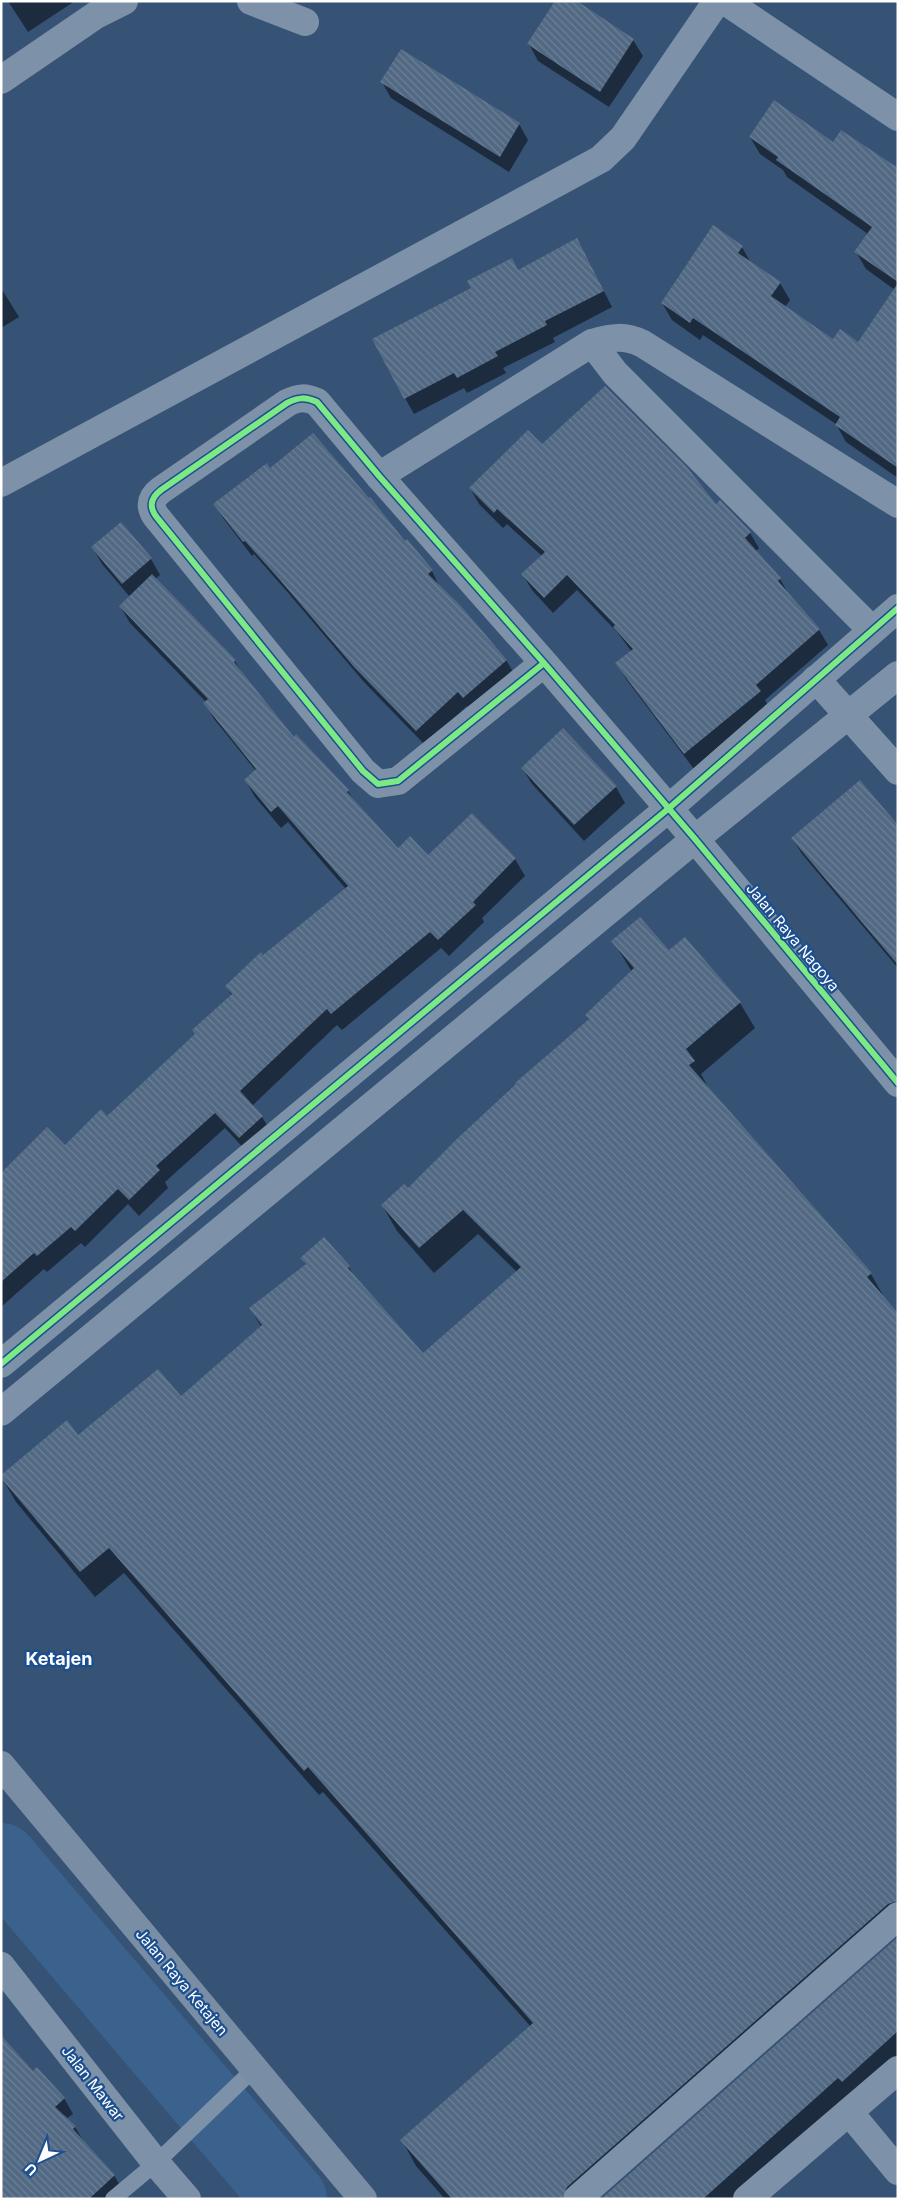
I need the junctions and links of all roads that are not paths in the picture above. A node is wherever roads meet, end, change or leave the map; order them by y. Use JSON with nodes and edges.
{"nodes":[{"id":1,"x":124,"y":1,"type":"edge"},
{"id":2,"x":251,"y":1,"type":"edge"},
{"id":3,"x":717,"y":1,"type":"edge"},
{"id":4,"x":725,"y":1,"type":"edge"},
{"id":5,"x":305,"y":22,"type":"dead end"},
{"id":6,"x":1,"y":80,"type":"edge"},
{"id":7,"x":898,"y":117,"type":"edge"},
{"id":8,"x":592,"y":343,"type":"junction"},
{"id":9,"x":379,"y":476,"type":"junction"},
{"id":10,"x":1,"y":483,"type":"edge"},
{"id":11,"x":898,"y":504,"type":"edge"},
{"id":12,"x":898,"y":608,"type":"edge"},
{"id":13,"x":872,"y":630,"type":"junction"},
{"id":14,"x":544,"y":663,"type":"junction"},
{"id":15,"x":898,"y":675,"type":"edge"},
{"id":16,"x":816,"y":680,"type":"junction"},
{"id":17,"x":848,"y":715,"type":"junction"},
{"id":18,"x":898,"y":771,"type":"edge"},
{"id":19,"x":668,"y":809,"type":"junction"},
{"id":20,"x":695,"y":839,"type":"junction"},
{"id":21,"x":898,"y":1083,"type":"edge"},
{"id":22,"x":1,"y":1364,"type":"edge"},
{"id":23,"x":1,"y":1412,"type":"edge"},
{"id":24,"x":1,"y":1765,"type":"edge"},
{"id":25,"x":898,"y":1916,"type":"edge"},
{"id":26,"x":1,"y":1966,"type":"edge"},
{"id":27,"x":255,"y":2068,"type":"junction"},
{"id":28,"x":898,"y":2070,"type":"edge"},
{"id":29,"x":849,"y":2112,"type":"junction"},
{"id":30,"x":160,"y":2159,"type":"junction"},
{"id":31,"x":898,"y":2171,"type":"edge"},
{"id":32,"x":113,"y":2199,"type":"edge"},
{"id":33,"x":187,"y":2199,"type":"edge"},
{"id":34,"x":363,"y":2199,"type":"edge"},
{"id":35,"x":577,"y":2199,"type":"edge"},
{"id":36,"x":747,"y":2199,"type":"edge"}],
"edges":[{"from":1,"to":6,"type":"street"},
{"from":2,"to":5,"type":"street"},
{"from":3,"to":10,"type":"street"},
{"from":4,"to":7,"type":"street"},
{"from":8,"to":9,"type":"street"},
{"from":8,"to":11,"type":"street"},
{"from":8,"to":13,"type":"street"},
{"from":9,"to":14,"type":"street","name":"Jalan Raya Nagoya"},
{"from":9,"to":14,"type":"street","name":"Jalan Raya Nagoya"},
{"from":12,"to":13,"type":"street"},
{"from":13,"to":16,"type":"street"},
{"from":14,"to":19,"type":"street","name":"Jalan Raya Nagoya"},
{"from":15,"to":17,"type":"street"},
{"from":16,"to":17,"type":"street"},
{"from":16,"to":19,"type":"street"},
{"from":17,"to":18,"type":"street"},
{"from":17,"to":20,"type":"street"},
{"from":19,"to":20,"type":"street","name":"Jalan Raya Nagoya"},
{"from":19,"to":22,"type":"street"},
{"from":20,"to":21,"type":"street","name":"Jalan Raya Nagoya"},
{"from":20,"to":23,"type":"street"},
{"from":24,"to":27,"type":"street","name":"Jalan Raya Ketajen"},
{"from":25,"to":35,"type":"street"},
{"from":26,"to":30,"type":"street","name":"Jalan Mawar"},
{"from":27,"to":30,"type":"lane"},
{"from":27,"to":34,"type":"street","name":"Jalan Raya Ketajen"},
{"from":28,"to":29,"type":"street"},
{"from":29,"to":31,"type":"street"},
{"from":29,"to":36,"type":"street"},
{"from":30,"to":32,"type":"lane"},
{"from":30,"to":33,"type":"street","name":"Jalan Mawar"}]}
